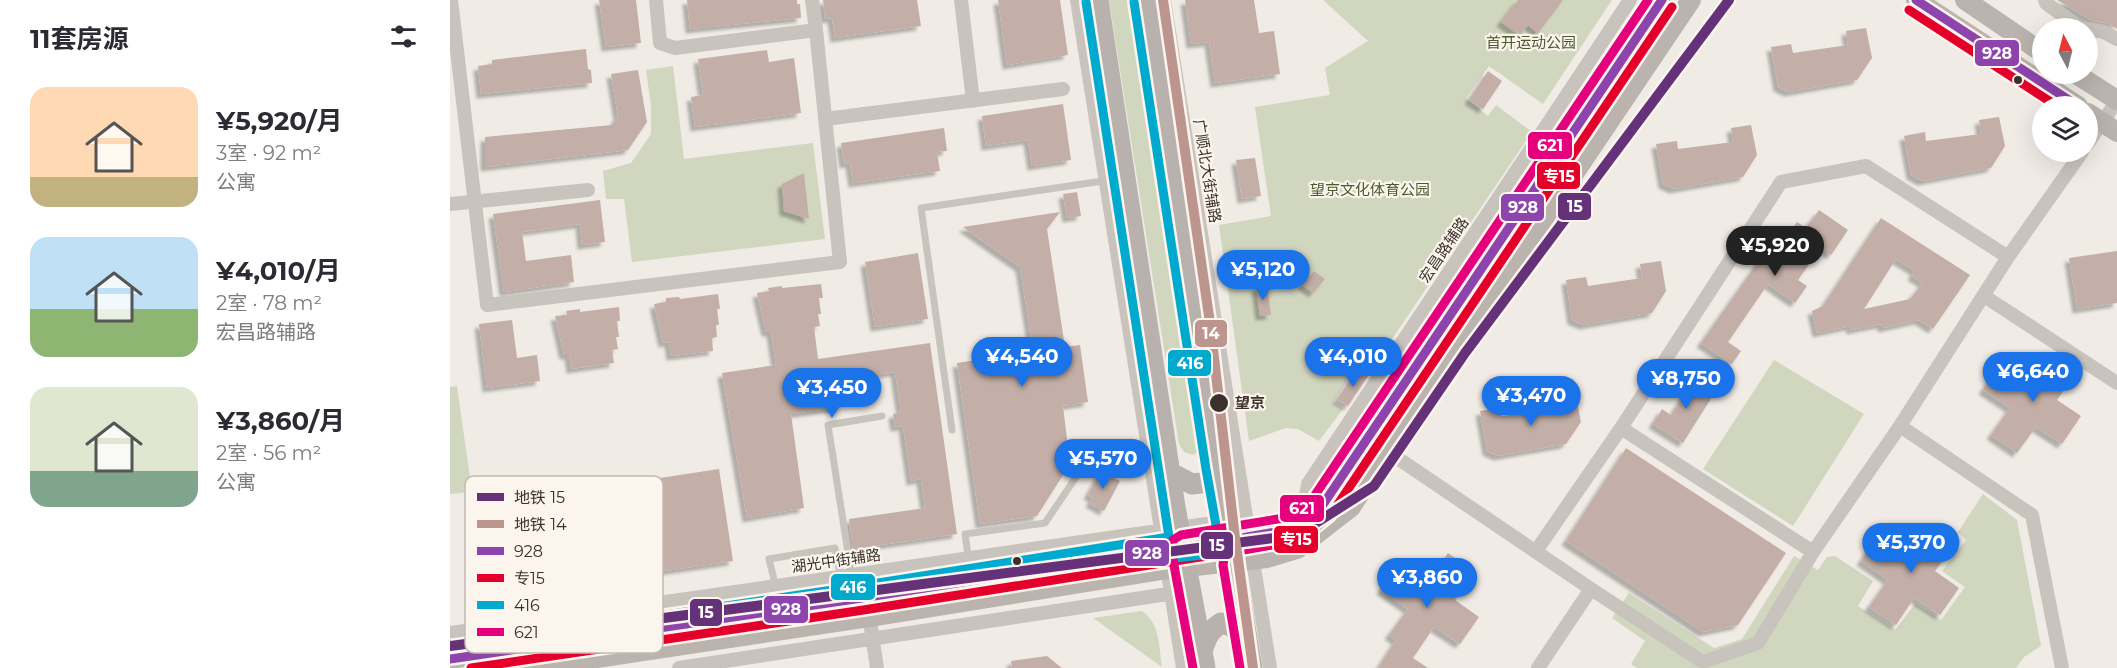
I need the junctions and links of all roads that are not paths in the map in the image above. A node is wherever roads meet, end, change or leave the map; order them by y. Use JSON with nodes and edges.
{"nodes":[{"id":1,"x":451,"y":0,"type":"edge"},
{"id":2,"x":656,"y":0,"type":"edge"},
{"id":3,"x":812,"y":0,"type":"edge"},
{"id":4,"x":961,"y":0,"type":"edge"},
{"id":5,"x":1077,"y":0,"type":"edge"},
{"id":6,"x":1098,"y":0,"type":"edge"},
{"id":7,"x":1146,"y":0,"type":"edge"},
{"id":8,"x":1164,"y":0,"type":"edge"},
{"id":9,"x":1630,"y":0,"type":"edge"},
{"id":10,"x":1662,"y":0,"type":"edge"},
{"id":11,"x":1691,"y":0,"type":"edge"},
{"id":12,"x":1916,"y":0,"type":"edge"},
{"id":13,"x":1965,"y":0,"type":"edge"},
{"id":14,"x":2045,"y":0,"type":"edge"},
{"id":15,"x":2066,"y":18,"type":"edge"},
{"id":16,"x":816,"y":30,"type":"junction"},
{"id":17,"x":2098,"y":31,"type":"edge"},
{"id":18,"x":2117,"y":39,"type":"edge"},
{"id":19,"x":2032,"y":46,"type":"edge"},
{"id":20,"x":2092,"y":84,"type":"edge"},
{"id":21,"x":1063,"y":89,"type":"dead end"},
{"id":22,"x":2063,"y":96,"type":"edge"},
{"id":23,"x":2117,"y":100,"type":"edge"},
{"id":24,"x":973,"y":101,"type":"junction"},
{"id":25,"x":825,"y":120,"type":"junction"},
{"id":26,"x":2103,"y":123,"type":"edge"},
{"id":27,"x":2075,"y":162,"type":"edge"},
{"id":28,"x":1116,"y":179,"type":"junction"},
{"id":29,"x":588,"y":190,"type":"dead end"},
{"id":30,"x":475,"y":201,"type":"junction"},
{"id":31,"x":450,"y":204,"type":"edge"},
{"id":32,"x":2008,"y":257,"type":"junction"},
{"id":33,"x":1984,"y":296,"type":"junction"},
{"id":34,"x":2117,"y":383,"type":"edge"},
{"id":35,"x":882,"y":416,"type":"dead end"},
{"id":36,"x":1900,"y":426,"type":"junction"},
{"id":37,"x":1621,"y":428,"type":"junction"},
{"id":38,"x":952,"y":430,"type":"dead end"},
{"id":39,"x":1113,"y":449,"type":"dead end"},
{"id":40,"x":1387,"y":451,"type":"junction"},
{"id":41,"x":1218,"y":467,"type":"junction"},
{"id":42,"x":1171,"y":473,"type":"junction"},
{"id":43,"x":1301,"y":525,"type":"junction"},
{"id":44,"x":1236,"y":533,"type":"junction"},
{"id":45,"x":1174,"y":549,"type":"junction"},
{"id":46,"x":1536,"y":551,"type":"junction"},
{"id":47,"x":1813,"y":552,"type":"junction"},
{"id":48,"x":969,"y":559,"type":"junction"},
{"id":49,"x":1251,"y":560,"type":"junction"},
{"id":50,"x":845,"y":577,"type":"junction"},
{"id":51,"x":972,"y":580,"type":"junction"},
{"id":52,"x":776,"y":586,"type":"junction"},
{"id":53,"x":1591,"y":589,"type":"junction"},
{"id":54,"x":1181,"y":592,"type":"junction"},
{"id":55,"x":856,"y":599,"type":"junction"},
{"id":56,"x":663,"y":602,"type":"edge"},
{"id":57,"x":782,"y":609,"type":"junction"},
{"id":58,"x":869,"y":617,"type":"junction"},
{"id":59,"x":663,"y":627,"type":"edge"},
{"id":60,"x":465,"y":631,"type":"edge"},
{"id":61,"x":450,"y":633,"type":"edge"},
{"id":62,"x":873,"y":638,"type":"junction"},
{"id":63,"x":1248,"y":643,"type":"junction"},
{"id":64,"x":663,"y":651,"type":"edge"},
{"id":65,"x":490,"y":653,"type":"edge"},
{"id":66,"x":654,"y":653,"type":"edge"},
{"id":67,"x":450,"y":659,"type":"edge"},
{"id":68,"x":1204,"y":660,"type":"edge"},
{"id":69,"x":588,"y":664,"type":"edge"},
{"id":70,"x":531,"y":668,"type":"edge"},
{"id":71,"x":679,"y":668,"type":"edge"},
{"id":72,"x":877,"y":668,"type":"edge"},
{"id":73,"x":1183,"y":668,"type":"edge"},
{"id":74,"x":1252,"y":668,"type":"edge"},
{"id":75,"x":1270,"y":668,"type":"edge"},
{"id":76,"x":1538,"y":668,"type":"edge"},
{"id":77,"x":2062,"y":668,"type":"edge"}],
"edges":[{"from":1,"to":30,"type":"street"},
{"from":2,"to":16,"type":"street"},
{"from":3,"to":16,"type":"street"},
{"from":4,"to":24,"type":"street"},
{"from":5,"to":28,"type":"street"},
{"from":6,"to":28,"type":"main road"},
{"from":7,"to":41,"type":"main road"},
{"from":8,"to":44,"type":"street","name":"广顺北大街辅路"},
{"from":9,"to":43,"type":"street","name":"宏昌路辅路"},
{"from":10,"to":43,"type":"main road"},
{"from":11,"to":40,"type":"main road"},
{"from":12,"to":22,"type":"main road"},
{"from":13,"to":19,"type":"main road"},
{"from":14,"to":15,"type":"street"},
{"from":16,"to":25,"type":"street"},
{"from":17,"to":18,"type":"street"},
{"from":20,"to":23,"type":"main road"},
{"from":21,"to":24,"type":"street"},
{"from":23,"to":26,"type":"street"},
{"from":24,"to":25,"type":"street"},
{"from":25,"to":30,"type":"street"},
{"from":27,"to":32,"type":"street"},
{"from":28,"to":38,"type":"lane"},
{"from":28,"to":42,"type":"main road"},
{"from":28,"to":45,"type":"street"},
{"from":29,"to":30,"type":"street"},
{"from":30,"to":31,"type":"street"},
{"from":32,"to":33,"type":"street"},
{"from":32,"to":37,"type":"street"},
{"from":33,"to":34,"type":"street"},
{"from":33,"to":36,"type":"street"},
{"from":35,"to":50,"type":"lane"},
{"from":36,"to":47,"type":"street"},
{"from":36,"to":77,"type":"street"},
{"from":37,"to":46,"type":"street"},
{"from":37,"to":47,"type":"street"},
{"from":39,"to":48,"type":"lane"},
{"from":40,"to":46,"type":"street"},
{"from":40,"to":49,"type":"main road"},
{"from":41,"to":42,"type":"main road"},
{"from":41,"to":44,"type":"main road"},
{"from":42,"to":45,"type":"main road"},
{"from":43,"to":44,"type":"main road"},
{"from":44,"to":45,"type":"main road"},
{"from":44,"to":49,"type":"main road"},
{"from":45,"to":48,"type":"street","name":"湖光中街辅路"},
{"from":45,"to":49,"type":"main road"},
{"from":45,"to":51,"type":"main road"},
{"from":45,"to":54,"type":"main road"},
{"from":45,"to":58,"type":"main road"},
{"from":46,"to":53,"type":"street"},
{"from":47,"to":53,"type":"street"},
{"from":48,"to":50,"type":"street","name":"湖光中街辅路"},
{"from":48,"to":51,"type":"lane"},
{"from":49,"to":63,"type":"main road"},
{"from":49,"to":75,"type":"street"},
{"from":50,"to":52,"type":"street","name":"湖光中街辅路"},
{"from":50,"to":52,"type":"lane"},
{"from":50,"to":55,"type":"lane"},
{"from":51,"to":55,"type":"main road"},
{"from":52,"to":56,"type":"street","name":"湖光中街辅路"},
{"from":52,"to":57,"type":"lane"},
{"from":53,"to":76,"type":"street"},
{"from":54,"to":62,"type":"street"},
{"from":54,"to":68,"type":"main road"},
{"from":54,"to":73,"type":"street"},
{"from":55,"to":57,"type":"main road"},
{"from":55,"to":58,"type":"street"},
{"from":57,"to":59,"type":"main road"},
{"from":58,"to":62,"type":"street"},
{"from":58,"to":64,"type":"main road"},
{"from":60,"to":61,"type":"street","name":"湖光中街辅路"},
{"from":62,"to":71,"type":"street"},
{"from":62,"to":72,"type":"street"},
{"from":63,"to":68,"type":"main road"},
{"from":63,"to":74,"type":"main road"},
{"from":65,"to":67,"type":"main road"},
{"from":66,"to":69,"type":"main road"},
{"from":69,"to":70,"type":"main road"}]}
